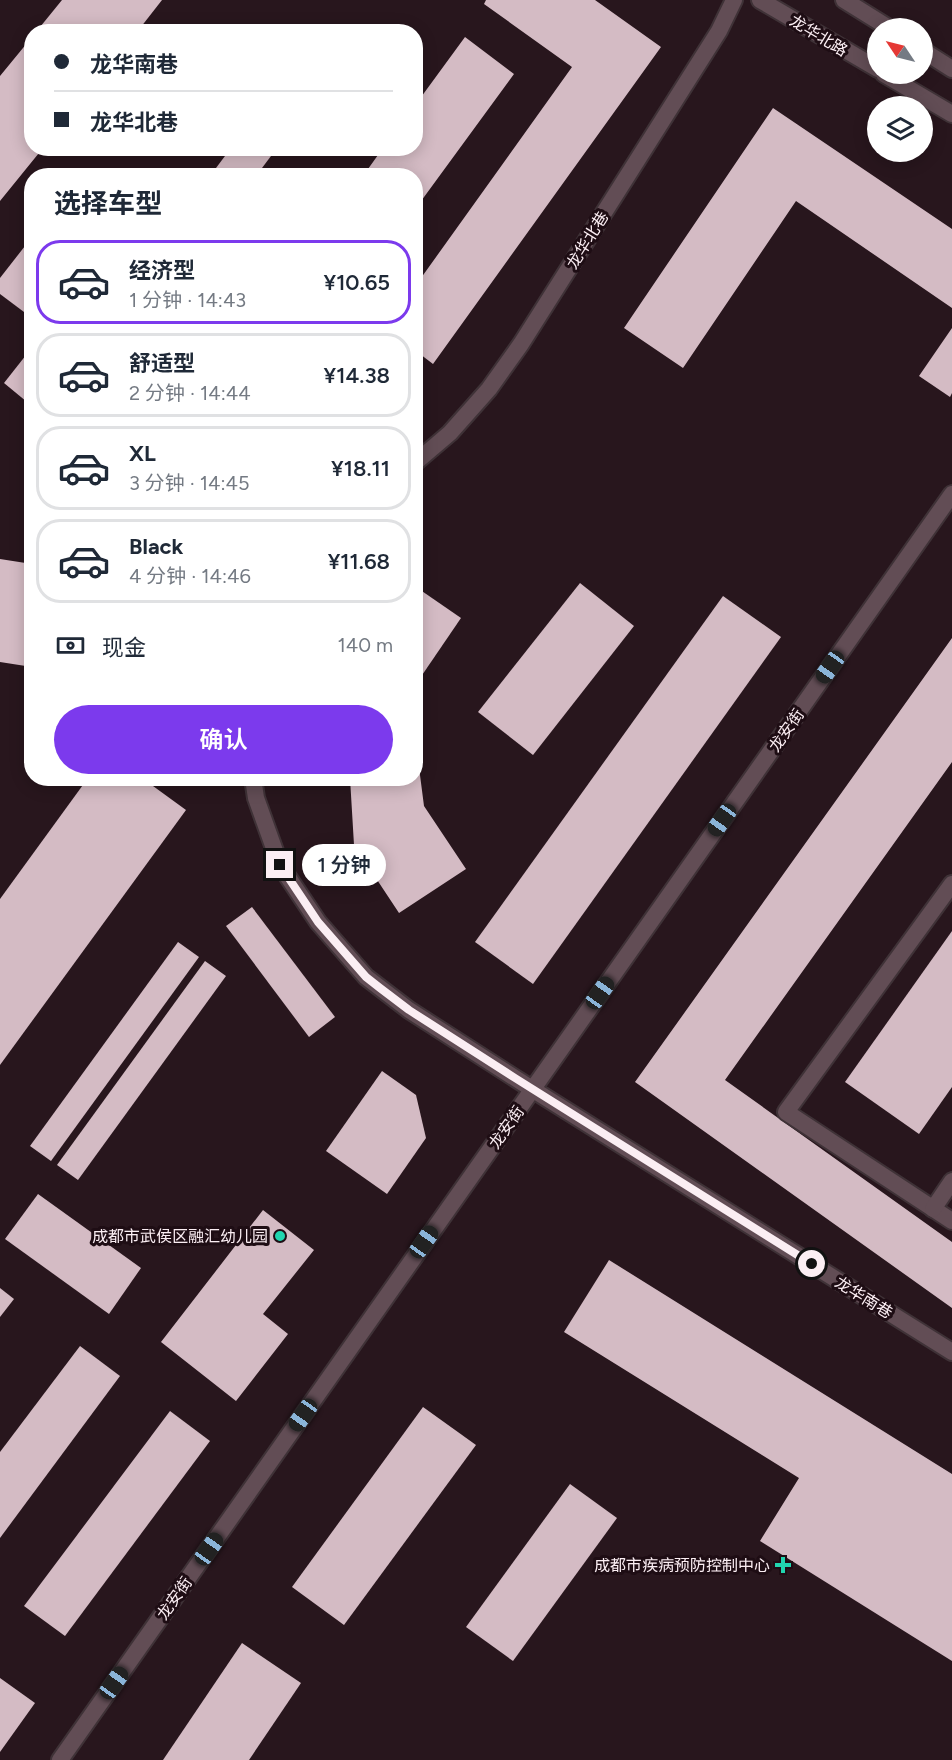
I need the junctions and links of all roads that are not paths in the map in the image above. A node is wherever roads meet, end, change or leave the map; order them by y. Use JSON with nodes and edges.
{"nodes":[{"id":1,"x":734,"y":0,"type":"edge"},
{"id":2,"x":760,"y":0,"type":"edge"},
{"id":3,"x":844,"y":0,"type":"edge"},
{"id":4,"x":873,"y":18,"type":"edge"},
{"id":5,"x":933,"y":57,"type":"edge"},
{"id":6,"x":867,"y":63,"type":"edge"},
{"id":7,"x":952,"y":69,"type":"edge"},
{"id":8,"x":901,"y":84,"type":"edge"},
{"id":9,"x":952,"y":114,"type":"edge"},
{"id":10,"x":423,"y":456,"type":"edge"},
{"id":11,"x":952,"y":494,"type":"edge"},
{"id":12,"x":255,"y":786,"type":"edge"},
{"id":13,"x":952,"y":885,"type":"edge"},
{"id":14,"x":532,"y":1089,"type":"junction"},
{"id":15,"x":952,"y":1181,"type":"edge"},
{"id":16,"x":933,"y":1209,"type":"junction"},
{"id":17,"x":952,"y":1221,"type":"edge"},
{"id":18,"x":952,"y":1352,"type":"edge"},
{"id":19,"x":60,"y":1760,"type":"edge"}],
"edges":[{"from":1,"to":10,"type":"street","name":"龙华北巷"},
{"from":2,"to":6,"type":"street","name":"龙华北路"},
{"from":3,"to":4,"type":"street"},
{"from":5,"to":7,"type":"street"},
{"from":8,"to":9,"type":"street"},
{"from":11,"to":14,"type":"street","name":"龙安街"},
{"from":12,"to":14,"type":"street"},
{"from":13,"to":16,"type":"street"},
{"from":14,"to":18,"type":"street","name":"龙华南巷"},
{"from":14,"to":19,"type":"street","name":"龙安街"},
{"from":15,"to":16,"type":"street"},
{"from":16,"to":17,"type":"street"}]}
